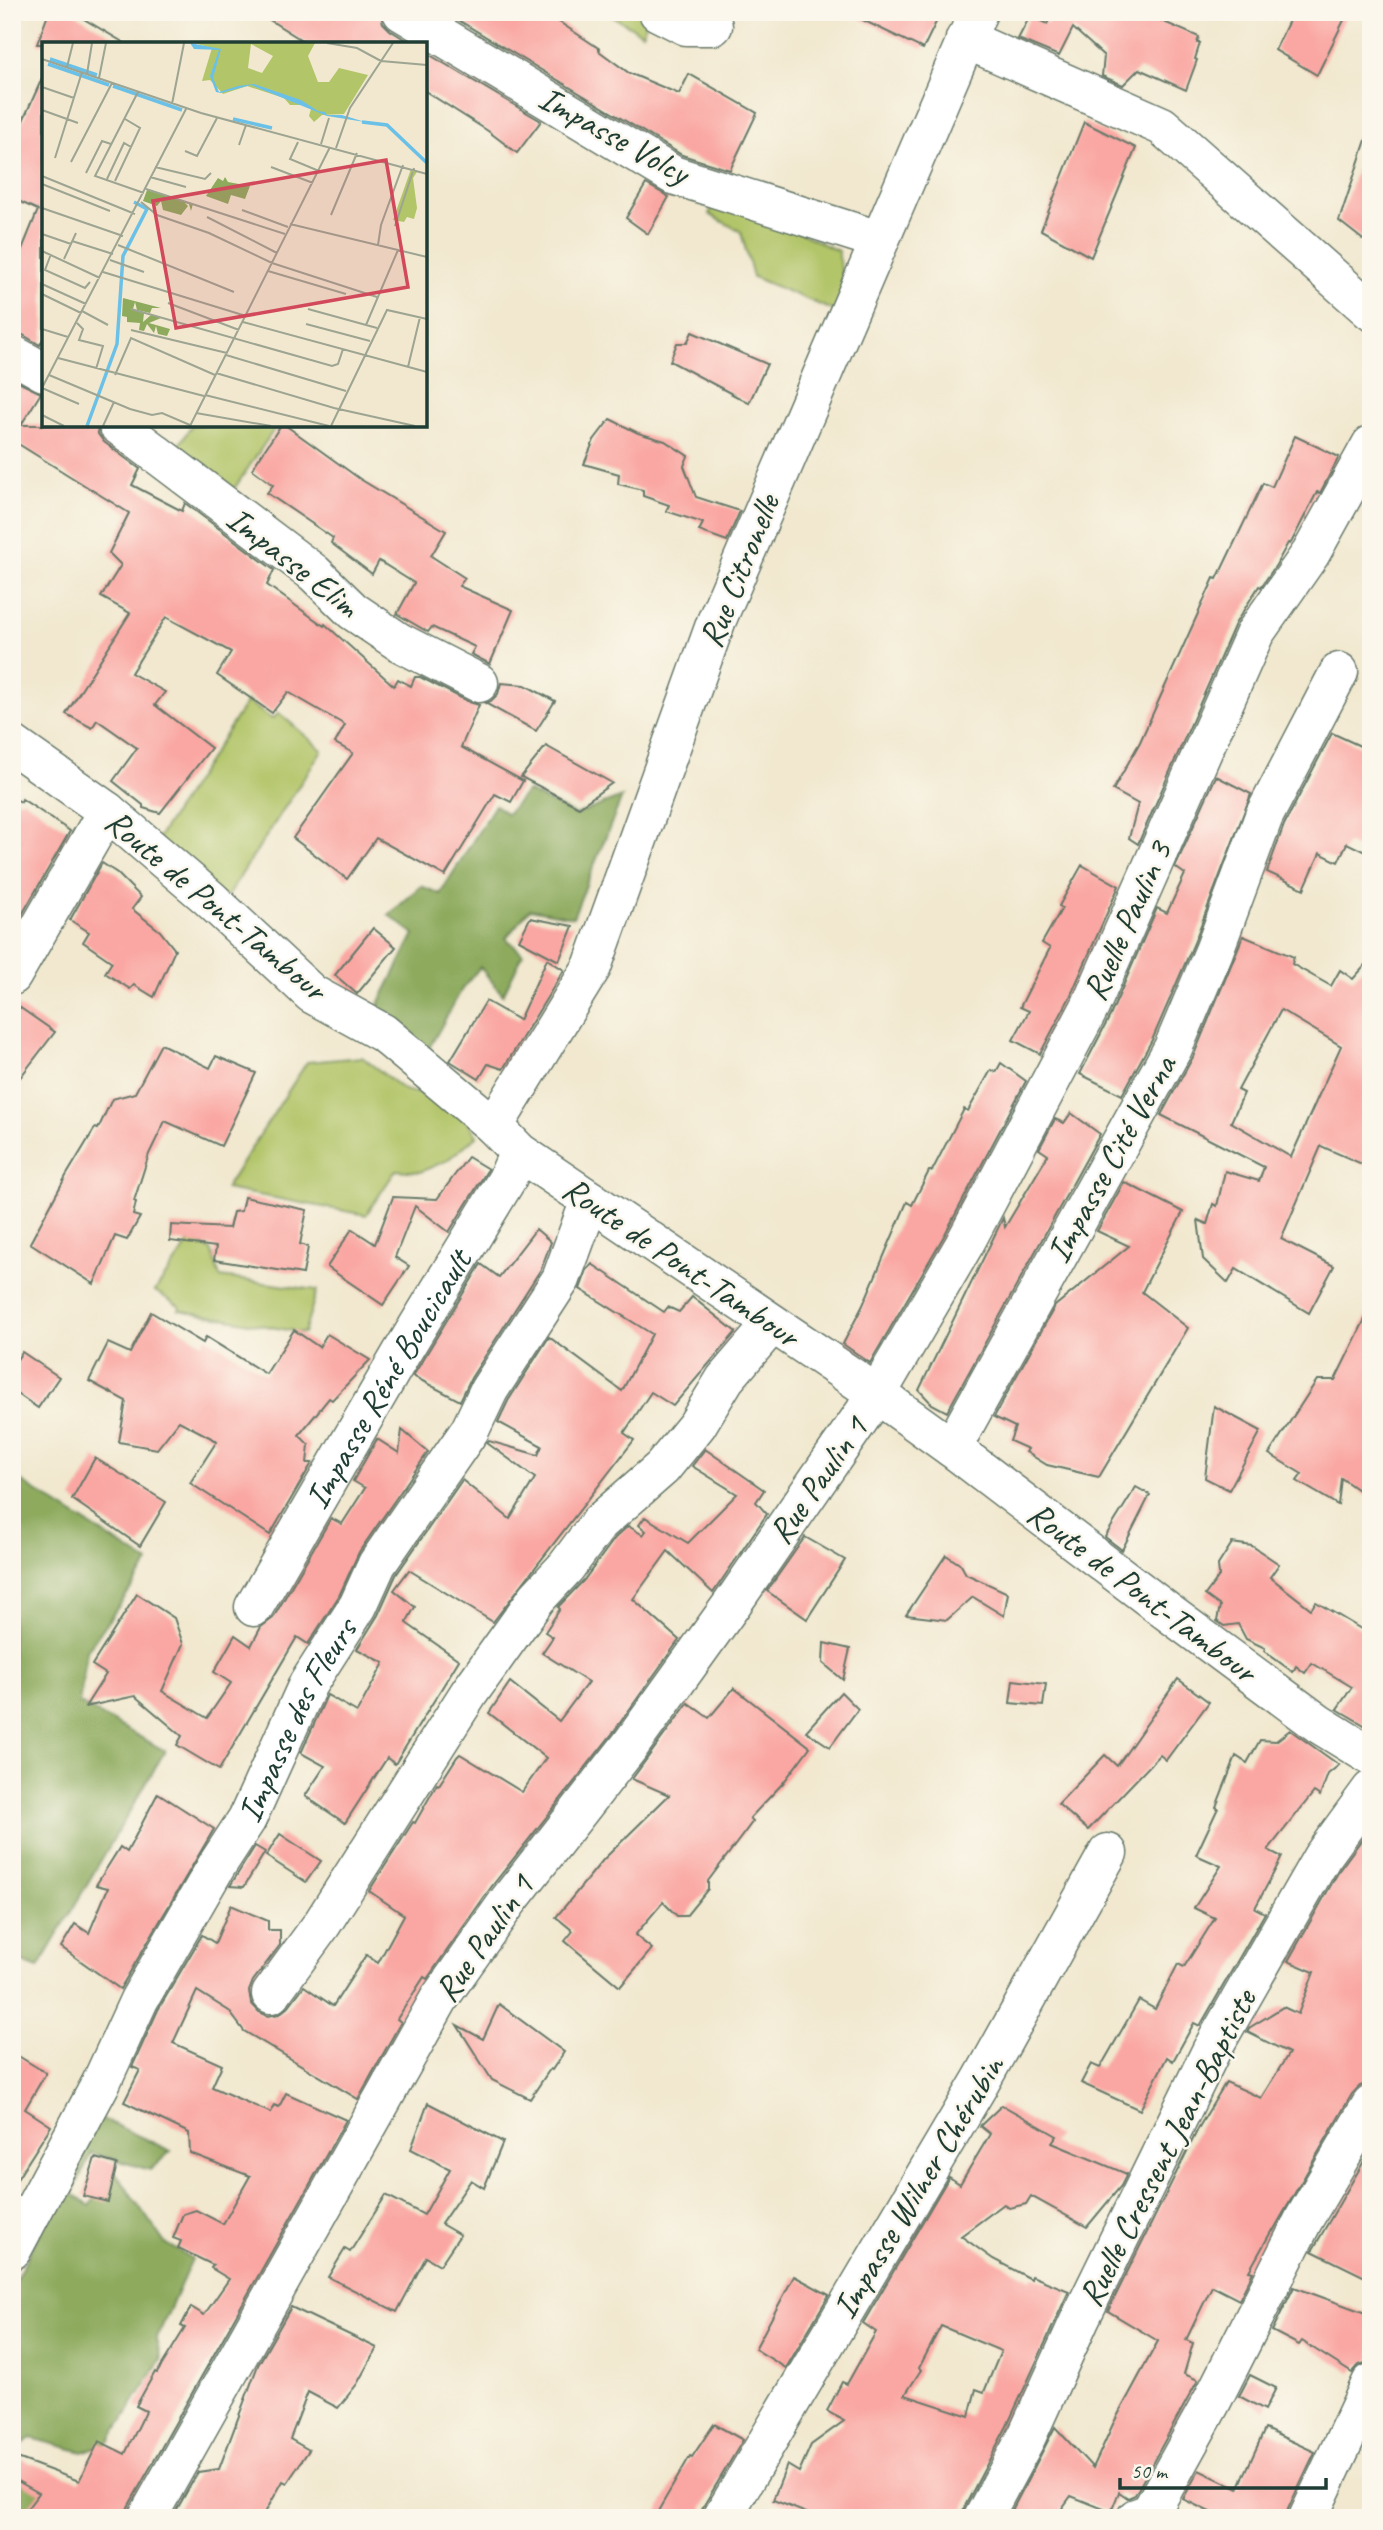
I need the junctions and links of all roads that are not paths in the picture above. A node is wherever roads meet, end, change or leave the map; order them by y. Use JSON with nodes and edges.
{"nodes":[{"id":1,"x":402,"y":12,"type":"edge"},
{"id":2,"x":658,"y":12,"type":"edge"},
{"id":3,"x":972,"y":25,"type":"edge"},
{"id":4,"x":713,"y":26,"type":"dead end"},
{"id":5,"x":879,"y":240,"type":"junction"},
{"id":6,"x":1371,"y":311,"type":"edge"},
{"id":7,"x":12,"y":354,"type":"edge"},
{"id":8,"x":42,"y":371,"type":"edge"},
{"id":9,"x":121,"y":427,"type":"edge"},
{"id":10,"x":1371,"y":445,"type":"edge"},
{"id":11,"x":1339,"y":672,"type":"dead end"},
{"id":12,"x":479,"y":684,"type":"dead end"},
{"id":13,"x":12,"y":744,"type":"edge"},
{"id":14,"x":107,"y":811,"type":"junction"},
{"id":15,"x":12,"y":975,"type":"edge"},
{"id":16,"x":507,"y":1139,"type":"junction"},
{"id":17,"x":590,"y":1200,"type":"junction"},
{"id":18,"x":772,"y":1324,"type":"junction"},
{"id":19,"x":877,"y":1394,"type":"junction"},
{"id":20,"x":952,"y":1448,"type":"junction"},
{"id":21,"x":254,"y":1607,"type":"dead end"},
{"id":22,"x":1371,"y":1756,"type":"edge"},
{"id":23,"x":1371,"y":1790,"type":"edge"},
{"id":24,"x":1108,"y":1853,"type":"dead end"},
{"id":25,"x":271,"y":1994,"type":"dead end"},
{"id":26,"x":1371,"y":2105,"type":"edge"},
{"id":27,"x":12,"y":2250,"type":"edge"},
{"id":28,"x":1371,"y":2383,"type":"edge"},
{"id":29,"x":148,"y":2518,"type":"edge"},
{"id":30,"x":722,"y":2518,"type":"edge"},
{"id":31,"x":983,"y":2518,"type":"edge"},
{"id":32,"x":1136,"y":2518,"type":"edge"},
{"id":33,"x":1308,"y":2518,"type":"edge"}],
"edges":[{"from":1,"to":5,"type":"street","name":"Impasse Volcy"},
{"from":2,"to":4,"type":"street"},
{"from":3,"to":5,"type":"street","name":"Rue Citronelle"},
{"from":3,"to":6,"type":"street"},
{"from":5,"to":16,"type":"street","name":"Rue Citronelle"},
{"from":7,"to":8,"type":"street"},
{"from":9,"to":12,"type":"street","name":"Impasse Elim"},
{"from":10,"to":19,"type":"street","name":"Ruelle Paulin 3"},
{"from":11,"to":20,"type":"street","name":"Impasse Cité Verna"},
{"from":13,"to":14,"type":"street","name":"Route de Pont-Tambour"},
{"from":14,"to":15,"type":"street"},
{"from":14,"to":16,"type":"street","name":"Route de Pont-Tambour"},
{"from":16,"to":17,"type":"street","name":"Route de Pont-Tambour"},
{"from":16,"to":21,"type":"street","name":"Impasse Réné Boucicault"},
{"from":17,"to":18,"type":"street","name":"Route de Pont-Tambour"},
{"from":17,"to":27,"type":"street","name":"Impasse des Fleurs"},
{"from":18,"to":19,"type":"street","name":"Route de Pont-Tambour"},
{"from":18,"to":25,"type":"street"},
{"from":19,"to":20,"type":"street","name":"Route de Pont-Tambour"},
{"from":19,"to":29,"type":"street","name":"Rue Paulin 1"},
{"from":20,"to":22,"type":"street","name":"Route de Pont-Tambour"},
{"from":23,"to":31,"type":"street","name":"Ruelle Cressent Jean-Baptiste"},
{"from":24,"to":30,"type":"street","name":"Impasse Wilner Chérubin"},
{"from":26,"to":32,"type":"street"},
{"from":28,"to":33,"type":"street"}]}
